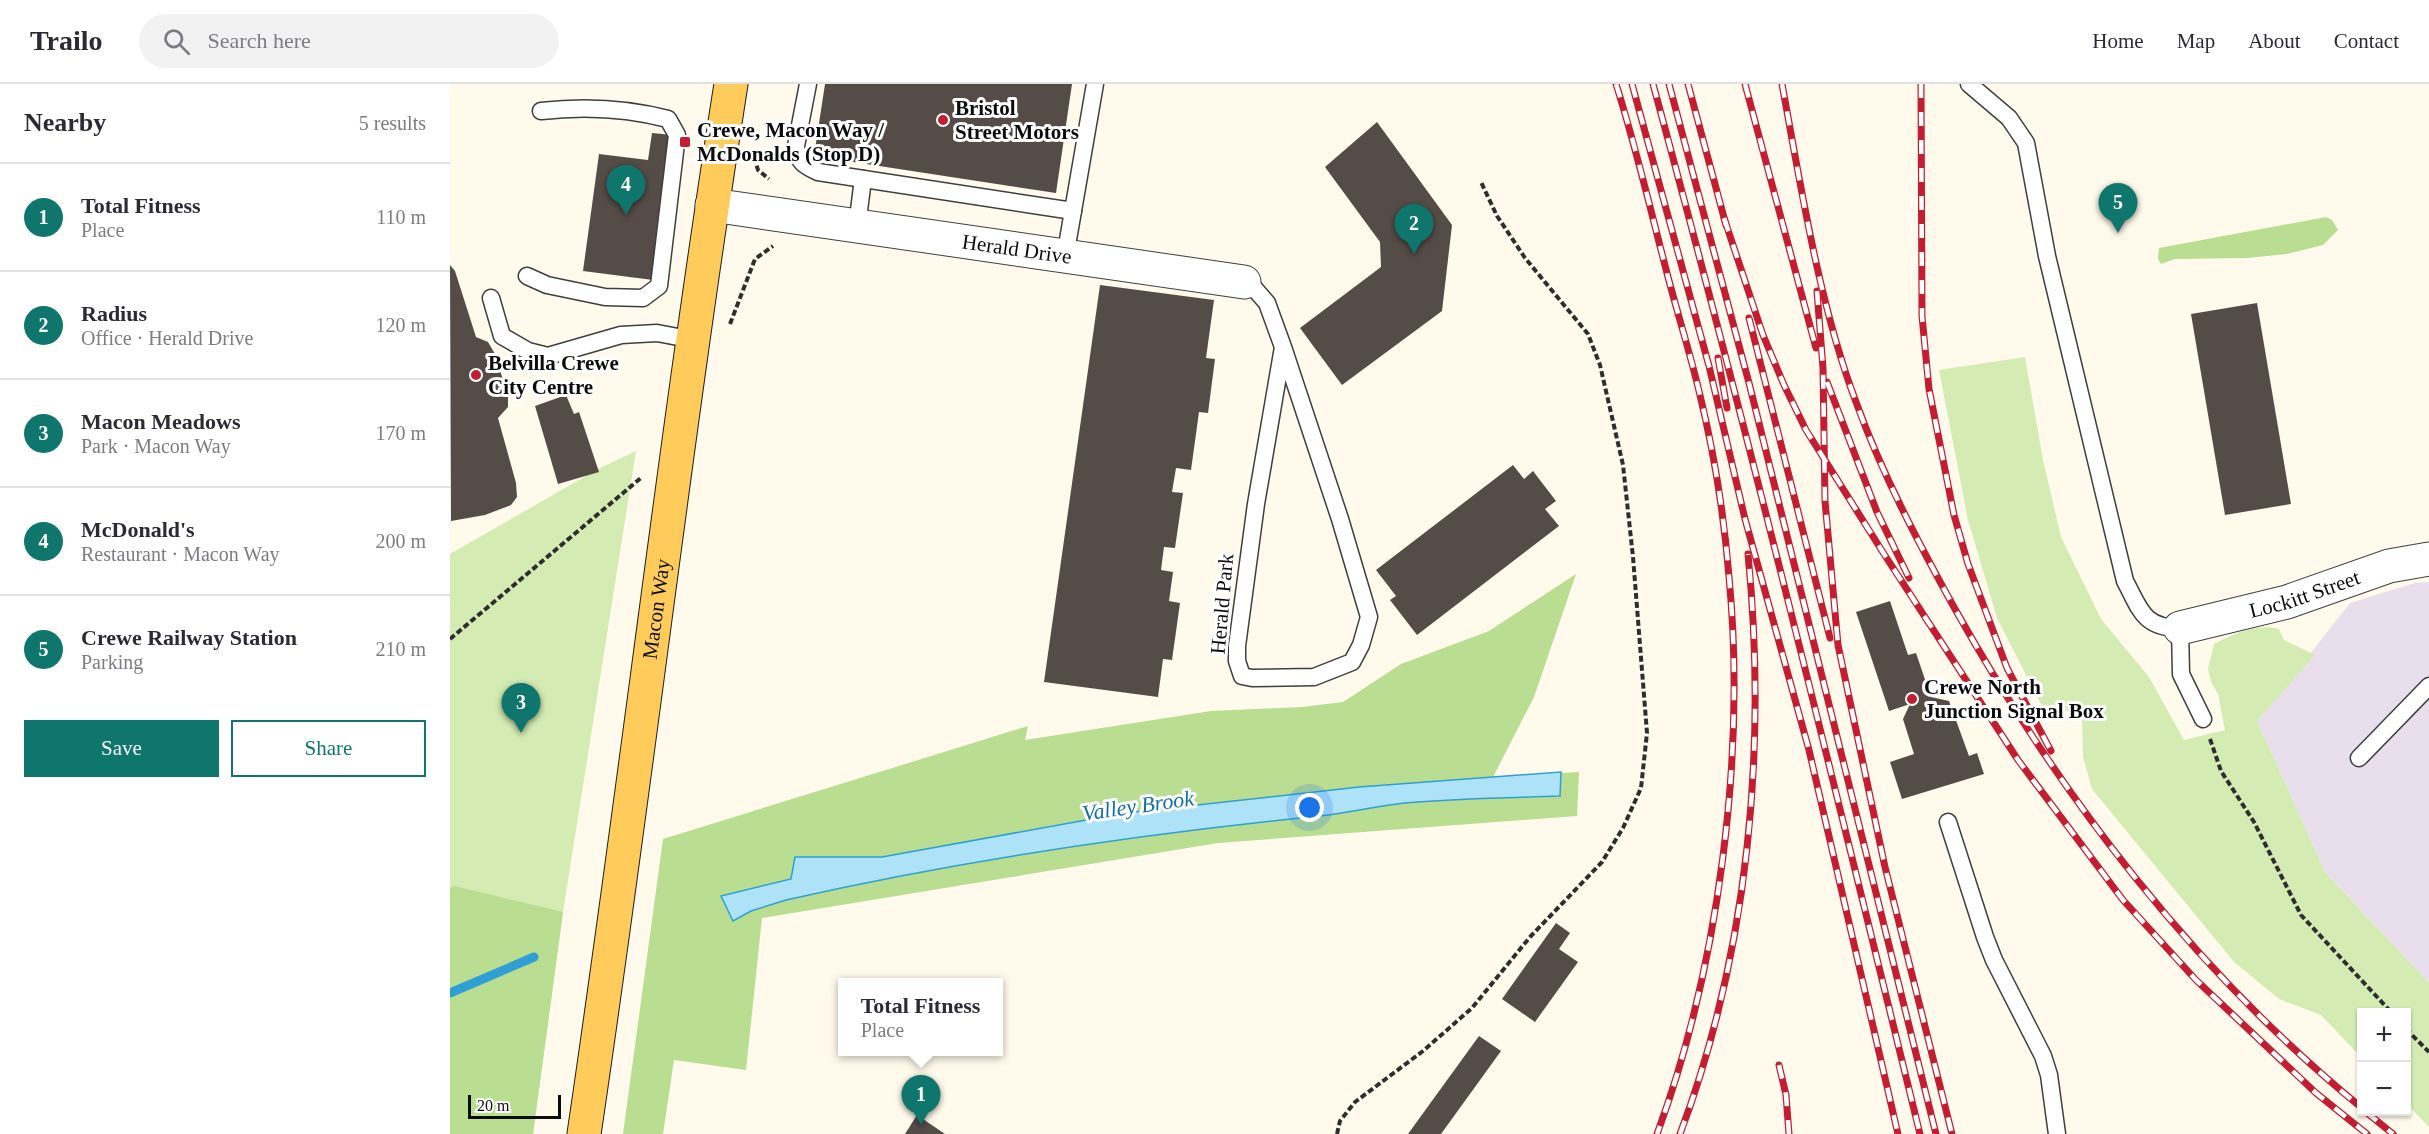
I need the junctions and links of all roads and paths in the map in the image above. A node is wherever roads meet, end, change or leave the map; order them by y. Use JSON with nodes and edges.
{"nodes":[{"id":1,"x":731,"y":84,"type":"edge"},
{"id":2,"x":808,"y":84,"type":"edge"},
{"id":3,"x":1095,"y":84,"type":"edge"},
{"id":4,"x":1970,"y":84,"type":"edge"},
{"id":5,"x":541,"y":111,"type":"dead end"},
{"id":6,"x":753,"y":154,"type":"dead end"},
{"id":7,"x":863,"y":180,"type":"junction"},
{"id":8,"x":1482,"y":182,"type":"dead end"},
{"id":9,"x":777,"y":185,"type":"dead end"},
{"id":10,"x":712,"y":205,"type":"junction"},
{"id":11,"x":1073,"y":211,"type":"junction"},
{"id":12,"x":802,"y":218,"type":"junction"},
{"id":13,"x":857,"y":226,"type":"junction"},
{"id":14,"x":1065,"y":257,"type":"junction"},
{"id":15,"x":527,"y":276,"type":"dead end"},
{"id":16,"x":1244,"y":282,"type":"joint"},
{"id":17,"x":491,"y":298,"type":"dead end"},
{"id":18,"x":726,"y":333,"type":"dead end"},
{"id":19,"x":694,"y":340,"type":"junction"},
{"id":20,"x":1283,"y":347,"type":"junction"},
{"id":21,"x":643,"y":476,"type":"dead end"},
{"id":22,"x":2429,"y":559,"type":"edge"},
{"id":23,"x":2180,"y":628,"type":"junction"},
{"id":24,"x":450,"y":639,"type":"edge"},
{"id":25,"x":2429,"y":686,"type":"edge"},
{"id":26,"x":2203,"y":719,"type":"joint"},
{"id":27,"x":2359,"y":758,"type":"dead end"},
{"id":28,"x":1948,"y":822,"type":"dead end"},
{"id":29,"x":2387,"y":1008,"type":"edge"},
{"id":30,"x":2411,"y":1034,"type":"edge"},
{"id":31,"x":2429,"y":1052,"type":"edge"},
{"id":32,"x":584,"y":1134,"type":"edge"},
{"id":33,"x":1336,"y":1134,"type":"edge"},
{"id":34,"x":2057,"y":1134,"type":"edge"}],
"edges":[{"from":1,"to":10,"type":"main road","name":"Macon Way"},
{"from":2,"to":7,"type":"lane"},
{"from":3,"to":11,"type":"lane"},
{"from":4,"to":23,"type":"lane"},
{"from":5,"to":15,"type":"lane"},
{"from":6,"to":9,"type":"path"},
{"from":7,"to":11,"type":"lane"},
{"from":7,"to":13,"type":"lane"},
{"from":8,"to":33,"type":"path"},
{"from":10,"to":12,"type":"street","name":"Herald Drive"},
{"from":10,"to":19,"type":"main road","name":"Macon Way"},
{"from":11,"to":14,"type":"lane"},
{"from":12,"to":13,"type":"street","name":"Herald Drive"},
{"from":12,"to":18,"type":"path"},
{"from":13,"to":14,"type":"street","name":"Herald Drive"},
{"from":14,"to":16,"type":"street","name":"Herald Drive"},
{"from":16,"to":20,"type":"lane","name":"Herald Drive"},
{"from":17,"to":19,"type":"lane"},
{"from":19,"to":32,"type":"main road","name":"Macon Way"},
{"from":20,"to":20,"type":"lane","name":"Herald Park"},
{"from":21,"to":24,"type":"path"},
{"from":22,"to":23,"type":"street","name":"Lockitt Street"},
{"from":23,"to":26,"type":"lane"},
{"from":25,"to":27,"type":"lane"},
{"from":26,"to":29,"type":"path"},
{"from":28,"to":34,"type":"lane"},
{"from":30,"to":31,"type":"path"}]}
